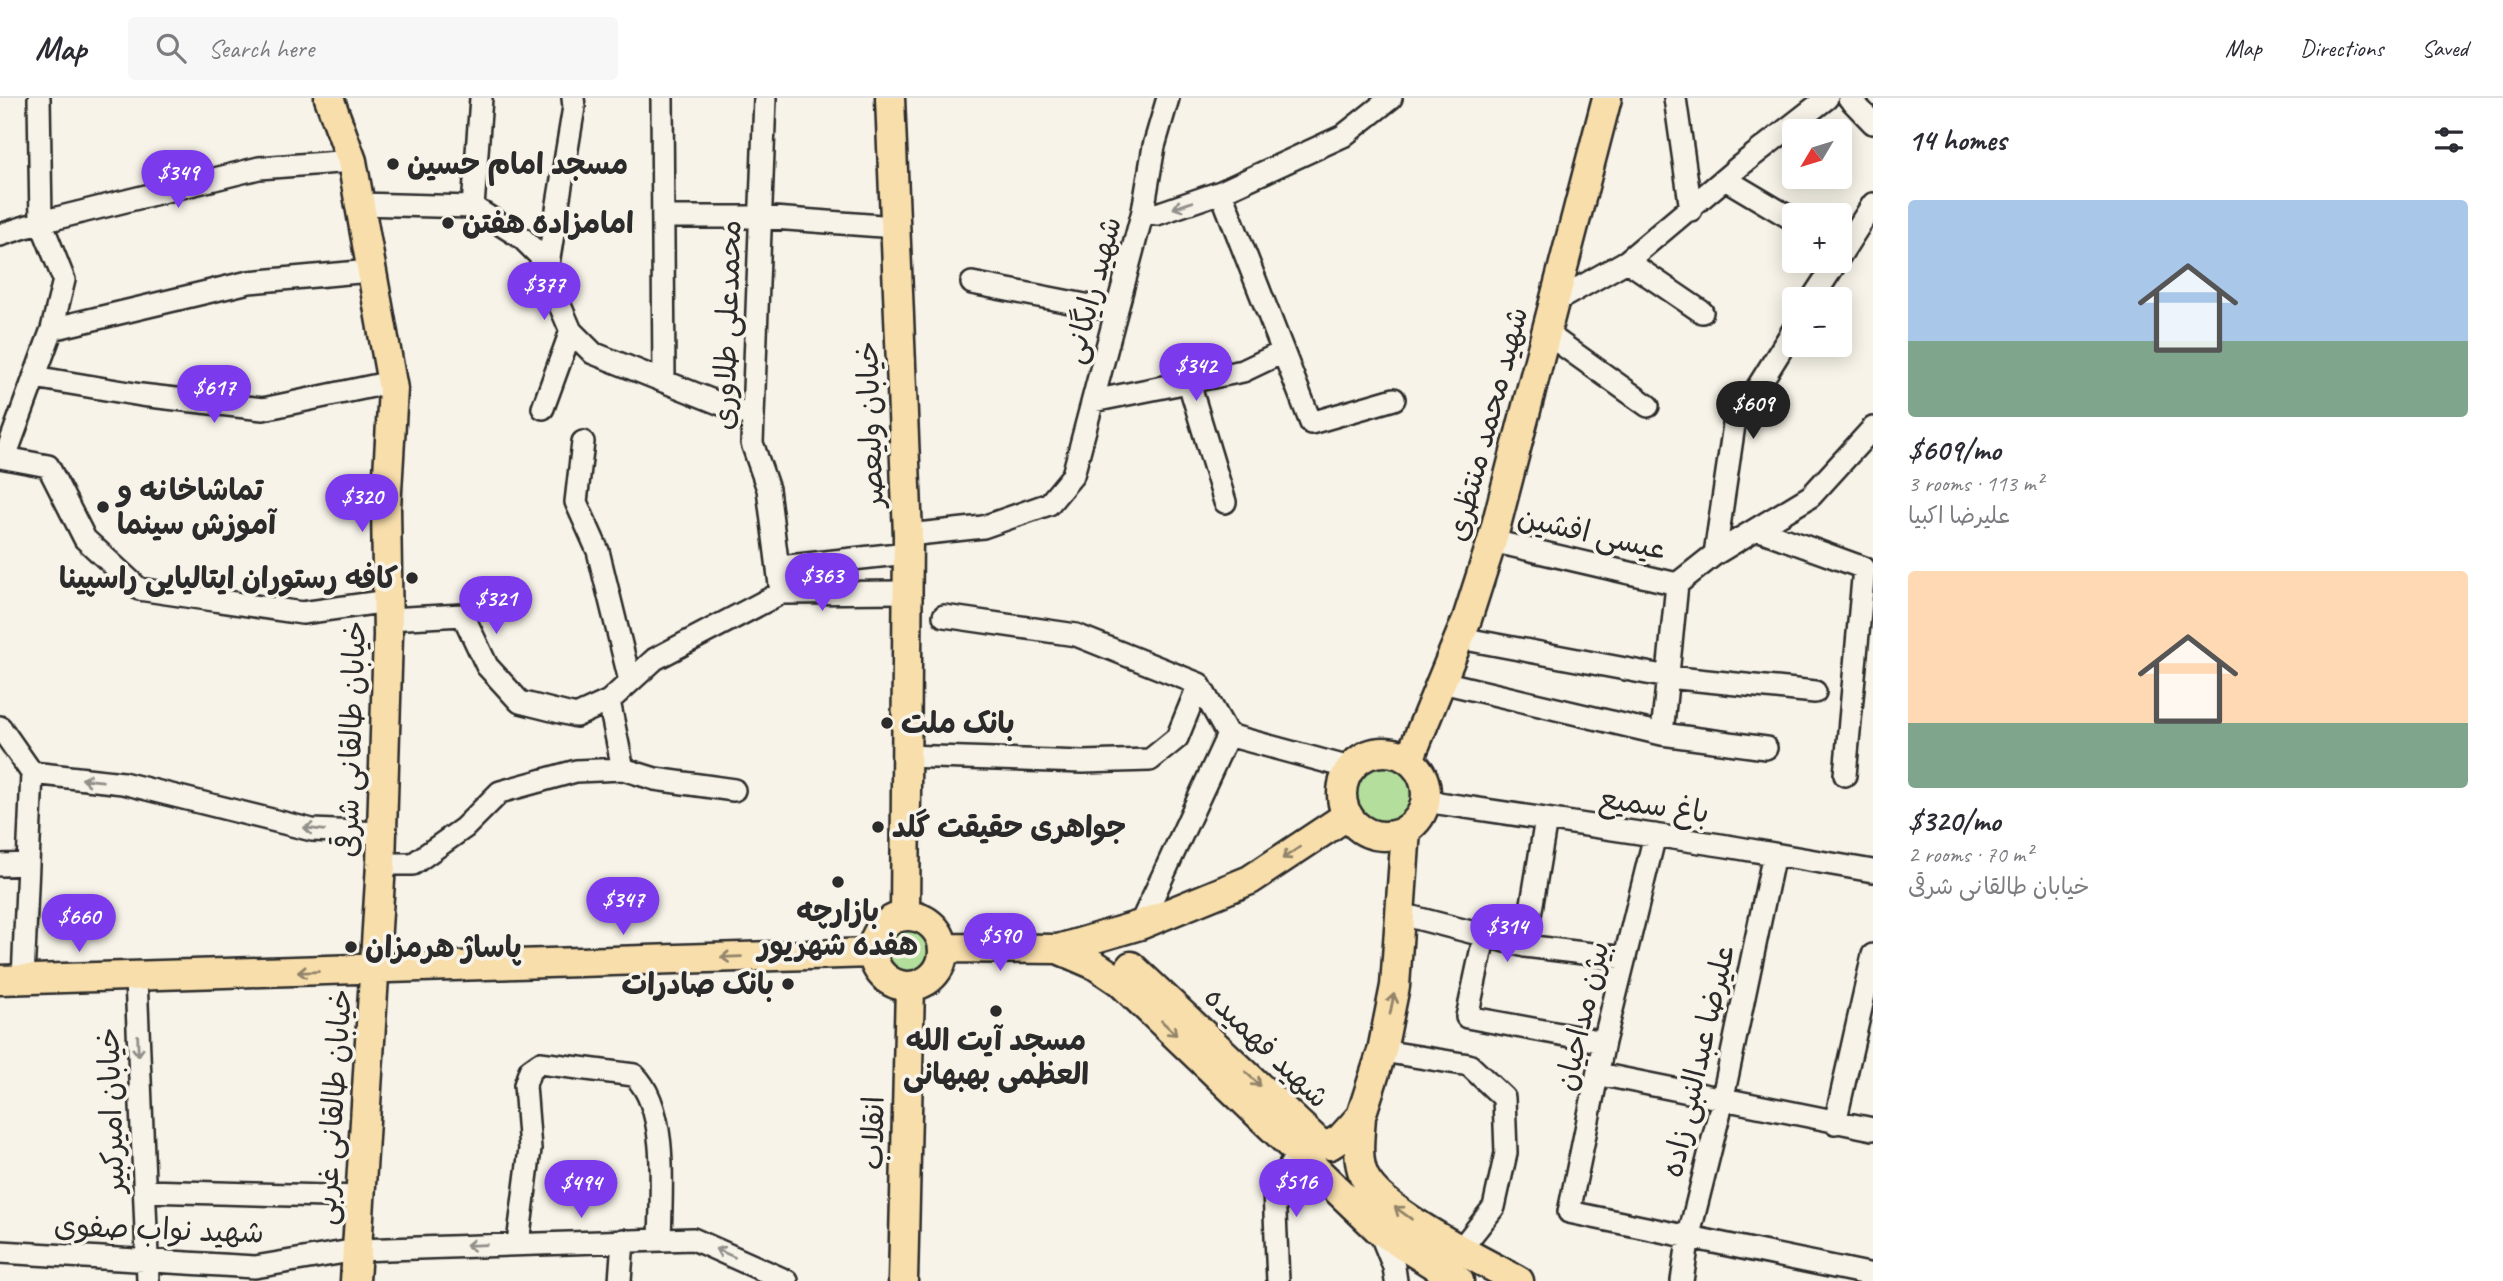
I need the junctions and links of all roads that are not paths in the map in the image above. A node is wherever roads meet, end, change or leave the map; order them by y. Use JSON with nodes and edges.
{"nodes":[{"id":1,"x":38,"y":98,"type":"edge"},
{"id":2,"x":329,"y":98,"type":"edge"},
{"id":3,"x":481,"y":98,"type":"edge"},
{"id":4,"x":573,"y":98,"type":"edge"},
{"id":5,"x":662,"y":98,"type":"edge"},
{"id":6,"x":765,"y":98,"type":"edge"},
{"id":7,"x":890,"y":98,"type":"edge"},
{"id":8,"x":1168,"y":98,"type":"edge"},
{"id":9,"x":1391,"y":98,"type":"edge"},
{"id":10,"x":1607,"y":98,"type":"edge"},
{"id":11,"x":1675,"y":98,"type":"edge"},
{"id":12,"x":1827,"y":98,"type":"edge"},
{"id":13,"x":1849,"y":98,"type":"edge"},
{"id":14,"x":1873,"y":123,"type":"edge"},
{"id":15,"x":352,"y":161,"type":"junction"},
{"id":16,"x":1725,"y":179,"type":"junction"},
{"id":17,"x":1221,"y":192,"type":"junction"},
{"id":18,"x":359,"y":204,"type":"junction"},
{"id":19,"x":1873,"y":204,"type":"edge"},
{"id":20,"x":473,"y":207,"type":"junction"},
{"id":21,"x":1690,"y":210,"type":"junction"},
{"id":22,"x":1143,"y":211,"type":"junction"},
{"id":23,"x":1782,"y":212,"type":"edge"},
{"id":24,"x":664,"y":217,"type":"junction"},
{"id":25,"x":760,"y":217,"type":"junction"},
{"id":26,"x":41,"y":222,"type":"junction"},
{"id":27,"x":895,"y":227,"type":"junction"},
{"id":28,"x":0,"y":235,"type":"edge"},
{"id":29,"x":1852,"y":237,"type":"edge"},
{"id":30,"x":1627,"y":261,"type":"junction"},
{"id":31,"x":548,"y":264,"type":"junction"},
{"id":32,"x":370,"y":271,"type":"junction"},
{"id":33,"x":972,"y":282,"type":"dead end"},
{"id":34,"x":1554,"y":302,"type":"junction"},
{"id":35,"x":1116,"y":311,"type":"junction"},
{"id":36,"x":1702,"y":312,"type":"dead end"},
{"id":37,"x":52,"y":329,"type":"junction"},
{"id":38,"x":571,"y":331,"type":"junction"},
{"id":39,"x":1546,"y":333,"type":"junction"},
{"id":40,"x":1782,"y":348,"type":"edge"},
{"id":41,"x":1283,"y":352,"type":"junction"},
{"id":42,"x":34,"y":377,"type":"junction"},
{"id":43,"x":664,"y":381,"type":"junction"},
{"id":44,"x":392,"y":382,"type":"junction"},
{"id":45,"x":1189,"y":383,"type":"junction"},
{"id":46,"x":1394,"y":399,"type":"dead end"},
{"id":47,"x":1093,"y":401,"type":"junction"},
{"id":48,"x":1648,"y":406,"type":"dead end"},
{"id":49,"x":543,"y":408,"type":"dead end"},
{"id":50,"x":751,"y":416,"type":"junction"},
{"id":51,"x":1871,"y":435,"type":"edge"},
{"id":52,"x":583,"y":442,"type":"dead end"},
{"id":53,"x":3,"y":457,"type":"edge"},
{"id":54,"x":1225,"y":502,"type":"dead end"},
{"id":55,"x":1758,"y":529,"type":"junction"},
{"id":56,"x":1492,"y":541,"type":"junction"},
{"id":57,"x":907,"y":544,"type":"junction"},
{"id":58,"x":1715,"y":554,"type":"junction"},
{"id":59,"x":858,"y":557,"type":"junction"},
{"id":60,"x":780,"y":567,"type":"junction"},
{"id":61,"x":1678,"y":584,"type":"junction"},
{"id":62,"x":862,"y":592,"type":"junction"},
{"id":63,"x":906,"y":592,"type":"junction"},
{"id":64,"x":781,"y":593,"type":"junction"},
{"id":65,"x":388,"y":610,"type":"junction"},
{"id":66,"x":944,"y":616,"type":"dead end"},
{"id":67,"x":1460,"y":638,"type":"junction"},
{"id":68,"x":1668,"y":677,"type":"junction"},
{"id":69,"x":630,"y":681,"type":"junction"},
{"id":70,"x":1441,"y":682,"type":"junction"},
{"id":71,"x":1199,"y":684,"type":"junction"},
{"id":72,"x":1815,"y":692,"type":"dead end"},
{"id":73,"x":608,"y":701,"type":"junction"},
{"id":74,"x":0,"y":727,"type":"edge"},
{"id":75,"x":1662,"y":734,"type":"junction"},
{"id":76,"x":1228,"y":735,"type":"junction"},
{"id":77,"x":1766,"y":748,"type":"dead end"},
{"id":78,"x":904,"y":756,"type":"junction"},
{"id":79,"x":1409,"y":760,"type":"junction"},
{"id":80,"x":1350,"y":768,"type":"junction"},
{"id":81,"x":623,"y":769,"type":"junction"},
{"id":82,"x":32,"y":773,"type":"junction"},
{"id":83,"x":1845,"y":775,"type":"dead end"},
{"id":84,"x":734,"y":790,"type":"dead end"},
{"id":85,"x":1425,"y":801,"type":"junction"},
{"id":86,"x":1348,"y":815,"type":"junction"},
{"id":87,"x":1546,"y":819,"type":"junction"},
{"id":88,"x":1406,"y":830,"type":"junction"},
{"id":89,"x":1324,"y":831,"type":"junction"},
{"id":90,"x":382,"y":833,"type":"junction"},
{"id":91,"x":1655,"y":835,"type":"junction"},
{"id":92,"x":1774,"y":854,"type":"junction"},
{"id":93,"x":28,"y":864,"type":"junction"},
{"id":94,"x":381,"y":864,"type":"junction"},
{"id":95,"x":0,"y":865,"type":"edge"},
{"id":96,"x":1873,"y":871,"type":"edge"},
{"id":97,"x":1403,"y":876,"type":"junction"},
{"id":98,"x":1401,"y":914,"type":"junction"},
{"id":99,"x":905,"y":915,"type":"junction"},
{"id":100,"x":1140,"y":925,"type":"junction"},
{"id":101,"x":1484,"y":938,"type":"junction"},
{"id":102,"x":1525,"y":946,"type":"junction"},
{"id":103,"x":943,"y":948,"type":"junction"},
{"id":104,"x":1058,"y":949,"type":"junction"},
{"id":105,"x":872,"y":953,"type":"junction"},
{"id":106,"x":1873,"y":956,"type":"edge"},
{"id":107,"x":1625,"y":957,"type":"junction"},
{"id":108,"x":376,"y":970,"type":"junction"},
{"id":109,"x":1125,"y":973,"type":"junction"},
{"id":110,"x":136,"y":978,"type":"junction"},
{"id":111,"x":12,"y":980,"type":"edge"},
{"id":112,"x":910,"y":986,"type":"junction"},
{"id":113,"x":1604,"y":1042,"type":"junction"},
{"id":114,"x":1382,"y":1052,"type":"junction"},
{"id":115,"x":1599,"y":1074,"type":"junction"},
{"id":116,"x":1722,"y":1097,"type":"junction"},
{"id":117,"x":1361,"y":1116,"type":"junction"},
{"id":118,"x":1835,"y":1123,"type":"junction"},
{"id":119,"x":1873,"y":1129,"type":"edge"},
{"id":120,"x":1298,"y":1153,"type":"junction"},
{"id":121,"x":144,"y":1191,"type":"junction"},
{"id":122,"x":361,"y":1197,"type":"junction"},
{"id":123,"x":1379,"y":1230,"type":"junction"},
{"id":124,"x":1689,"y":1235,"type":"junction"},
{"id":125,"x":660,"y":1239,"type":"junction"},
{"id":126,"x":624,"y":1240,"type":"junction"},
{"id":127,"x":519,"y":1243,"type":"junction"},
{"id":128,"x":357,"y":1250,"type":"junction"},
{"id":129,"x":1461,"y":1250,"type":"junction"},
{"id":130,"x":0,"y":1252,"type":"edge"},
{"id":131,"x":148,"y":1272,"type":"edge"},
{"id":132,"x":1873,"y":1275,"type":"edge"},
{"id":133,"x":355,"y":1281,"type":"edge"},
{"id":134,"x":620,"y":1281,"type":"edge"},
{"id":135,"x":787,"y":1281,"type":"edge"},
{"id":136,"x":903,"y":1281,"type":"edge"},
{"id":137,"x":1278,"y":1281,"type":"edge"},
{"id":138,"x":1396,"y":1281,"type":"edge"},
{"id":139,"x":1459,"y":1281,"type":"edge"},
{"id":140,"x":1519,"y":1281,"type":"edge"},
{"id":141,"x":1682,"y":1281,"type":"edge"}],
"edges":[{"from":1,"to":26,"type":"street"},
{"from":2,"to":15,"type":"main road","name":"خیابان طالقانی شرقی"},
{"from":3,"to":20,"type":"street"},
{"from":4,"to":31,"type":"street"},
{"from":5,"to":24,"type":"street"},
{"from":6,"to":25,"type":"street","name":"محمدعلی طلاوری"},
{"from":7,"to":27,"type":"main road","name":"خیابان ولیعصر"},
{"from":8,"to":22,"type":"street"},
{"from":9,"to":17,"type":"street","name":"شهید رایگانی"},
{"from":10,"to":34,"type":"main road","name":"شهید محمد منتظری"},
{"from":11,"to":21,"type":"street"},
{"from":12,"to":16,"type":"street"},
{"from":13,"to":14,"type":"street"},
{"from":15,"to":18,"type":"main road","name":"خیابان طالقانی شرقی"},
{"from":15,"to":26,"type":"street"},
{"from":16,"to":21,"type":"street"},
{"from":16,"to":23,"type":"street"},
{"from":17,"to":22,"type":"street","name":"شهید رایگانی","one_way":true},
{"from":17,"to":41,"type":"street"},
{"from":18,"to":20,"type":"street"},
{"from":18,"to":32,"type":"main road","name":"خیابان طالقانی شرقی"},
{"from":19,"to":29,"type":"street"},
{"from":20,"to":31,"type":"street"},
{"from":21,"to":30,"type":"street"},
{"from":22,"to":35,"type":"street","name":"شهید رایگانی"},
{"from":24,"to":25,"type":"street"},
{"from":24,"to":43,"type":"street"},
{"from":25,"to":27,"type":"street"},
{"from":25,"to":50,"type":"street","name":"محمدعلی طلاوری"},
{"from":26,"to":28,"type":"street"},
{"from":26,"to":37,"type":"street"},
{"from":27,"to":57,"type":"main road","name":"خیابان ولیعصر"},
{"from":30,"to":34,"type":"street"},
{"from":30,"to":36,"type":"street"},
{"from":31,"to":38,"type":"street"},
{"from":32,"to":37,"type":"street"},
{"from":32,"to":44,"type":"main road","name":"خیابان طالقانی شرقی"},
{"from":33,"to":35,"type":"street"},
{"from":34,"to":39,"type":"main road","name":"شهید محمد منتظری"},
{"from":35,"to":47,"type":"street","name":"شهید رایگانی"},
{"from":37,"to":42,"type":"street"},
{"from":38,"to":43,"type":"street"},
{"from":38,"to":49,"type":"street"},
{"from":39,"to":48,"type":"street"},
{"from":39,"to":56,"type":"main road","name":"شهید محمد منتظری"},
{"from":40,"to":58,"type":"street"},
{"from":41,"to":45,"type":"street"},
{"from":41,"to":46,"type":"street"},
{"from":42,"to":44,"type":"street"},
{"from":42,"to":53,"type":"street"},
{"from":43,"to":50,"type":"street"},
{"from":44,"to":65,"type":"main road","name":"خیابان طالقانی شرقی"},
{"from":45,"to":47,"type":"street"},
{"from":45,"to":54,"type":"street"},
{"from":47,"to":57,"type":"street","name":"شهید رایگانی"},
{"from":50,"to":60,"type":"street","name":"محمدعلی طلاوری"},
{"from":51,"to":55,"type":"street","name":"عیسی افشین"},
{"from":52,"to":69,"type":"street"},
{"from":53,"to":65,"type":"street"},
{"from":55,"to":58,"type":"street","name":"عیسی افشین"},
{"from":55,"to":83,"type":"street"},
{"from":56,"to":61,"type":"street","name":"عیسی افشین"},
{"from":56,"to":67,"type":"main road","name":"شهید محمد منتظری"},
{"from":57,"to":59,"type":"street","name":"شهید رایگانی"},
{"from":57,"to":63,"type":"main road","name":"خیابان ولیعصر"},
{"from":58,"to":61,"type":"street","name":"عیسی افشین"},
{"from":59,"to":60,"type":"street","name":"شهید رایگانی"},
{"from":59,"to":62,"type":"street"},
{"from":60,"to":64,"type":"street","name":"محمدعلی طلاوری"},
{"from":61,"to":68,"type":"street"},
{"from":62,"to":63,"type":"street"},
{"from":62,"to":64,"type":"street"},
{"from":63,"to":78,"type":"main road","name":"خیابان ولیعصر"},
{"from":64,"to":69,"type":"street"},
{"from":65,"to":73,"type":"street"},
{"from":65,"to":90,"type":"main road","name":"خیابان طالقانی شرقی"},
{"from":66,"to":71,"type":"street"},
{"from":67,"to":68,"type":"street"},
{"from":67,"to":70,"type":"main road","name":"شهید محمد منتظری"},
{"from":68,"to":72,"type":"street"},
{"from":68,"to":75,"type":"street"},
{"from":69,"to":73,"type":"street"},
{"from":70,"to":75,"type":"street"},
{"from":70,"to":79,"type":"main road","name":"شهید محمد منتظری"},
{"from":71,"to":76,"type":"street"},
{"from":71,"to":78,"type":"street"},
{"from":73,"to":81,"type":"street"},
{"from":74,"to":82,"type":"street"},
{"from":75,"to":77,"type":"street"},
{"from":76,"to":80,"type":"street"},
{"from":76,"to":100,"type":"street"},
{"from":78,"to":99,"type":"main road","name":"خیابان ولیعصر"},
{"from":79,"to":80,"type":"main road"},
{"from":79,"to":85,"type":"main road"},
{"from":80,"to":86,"type":"main road"},
{"from":81,"to":84,"type":"street"},
{"from":81,"to":94,"type":"street"},
{"from":90,"to":82,"type":"street","one_way":true},
{"from":82,"to":93,"type":"street"},
{"from":85,"to":87,"type":"street","name":"باغ سمیع"},
{"from":85,"to":88,"type":"main road","name":"شهید فهمیده"},
{"from":86,"to":88,"type":"main road"},
{"from":86,"to":89,"type":"main road"},
{"from":87,"to":91,"type":"street","name":"باغ سمیع"},
{"from":87,"to":102,"type":"street"},
{"from":88,"to":97,"type":"main road","name":"شهید فهمیده"},
{"from":89,"to":97,"type":"main road"},
{"from":89,"to":100,"type":"main road","one_way":true},
{"from":90,"to":94,"type":"main road","name":"خیابان طالقانی شرقی"},
{"from":91,"to":92,"type":"street","name":"باغ سمیع"},
{"from":91,"to":107,"type":"street","name":"بیژن مداحیان"},
{"from":92,"to":96,"type":"street","name":"باغ سمیع"},
{"from":92,"to":116,"type":"street","name":"علیرضا عبدالنبی زاده"},
{"from":93,"to":95,"type":"street"},
{"from":93,"to":111,"type":"street"},
{"from":94,"to":108,"type":"main road","name":"خیابان طالقانی شرقی"},
{"from":97,"to":98,"type":"main road","name":"شهید فهمیده"},
{"from":98,"to":101,"type":"street"},
{"from":114,"to":98,"type":"main road","name":"شهید فهمیده","one_way":true},
{"from":99,"to":103,"type":"main road"},
{"from":99,"to":105,"type":"main road"},
{"from":100,"to":104,"type":"main road"},
{"from":100,"to":109,"type":"main road"},
{"from":101,"to":102,"type":"street"},
{"from":101,"to":113,"type":"street"},
{"from":102,"to":107,"type":"street"},
{"from":103,"to":104,"type":"main road"},
{"from":103,"to":112,"type":"main road"},
{"from":104,"to":109,"type":"main road"},
{"from":105,"to":108,"type":"main road","one_way":true},
{"from":105,"to":112,"type":"main road"},
{"from":106,"to":118,"type":"street"},
{"from":107,"to":113,"type":"street","name":"بیژن مداحیان"},
{"from":108,"to":110,"type":"main road","one_way":true},
{"from":108,"to":122,"type":"main road","name":"خیابان طالقانی غربی"},
{"from":109,"to":117,"type":"main road","name":"شهید فهمیده","one_way":true},
{"from":109,"to":120,"type":"main road","one_way":true},
{"from":110,"to":111,"type":"main road"},
{"from":110,"to":121,"type":"street","name":"خیابان امیرکبیر","one_way":true},
{"from":112,"to":136,"type":"main road","name":"انقلاب"},
{"from":113,"to":115,"type":"street","name":"بیژن مداحیان"},
{"from":114,"to":117,"type":"main road","name":"شهید فهمیده"},
{"from":114,"to":129,"type":"street"},
{"from":115,"to":116,"type":"street"},
{"from":115,"to":124,"type":"street","name":"بیژن مداحیان"},
{"from":116,"to":118,"type":"street"},
{"from":116,"to":124,"type":"street","name":"علیرضا عبدالنبی زاده"},
{"from":129,"to":117,"type":"main road","one_way":true},
{"from":118,"to":119,"type":"street"},
{"from":120,"to":123,"type":"main road"},
{"from":120,"to":137,"type":"street"},
{"from":121,"to":122,"type":"street"},
{"from":121,"to":131,"type":"street","name":"خیابان امیرکبیر"},
{"from":122,"to":128,"type":"main road","name":"خیابان طالقانی غربی"},
{"from":123,"to":138,"type":"street"},
{"from":123,"to":139,"type":"main road"},
{"from":124,"to":132,"type":"street"},
{"from":124,"to":141,"type":"street","name":"علیرضا عبدالنبی زاده"},
{"from":125,"to":126,"type":"street","name":"شهید نواب صفوی"},
{"from":125,"to":127,"type":"street"},
{"from":135,"to":125,"type":"street","name":"شهید نواب صفوی","one_way":true},
{"from":126,"to":127,"type":"street","name":"شهید نواب صفوی"},
{"from":126,"to":134,"type":"street"},
{"from":127,"to":128,"type":"street","name":"شهید نواب صفوی","one_way":true},
{"from":128,"to":131,"type":"street","name":"شهید نواب صفوی"},
{"from":128,"to":133,"type":"main road","name":"خیابان طالقانی غربی"},
{"from":129,"to":140,"type":"main road"},
{"from":130,"to":131,"type":"street","name":"شهید نواب صفوی"}]}
